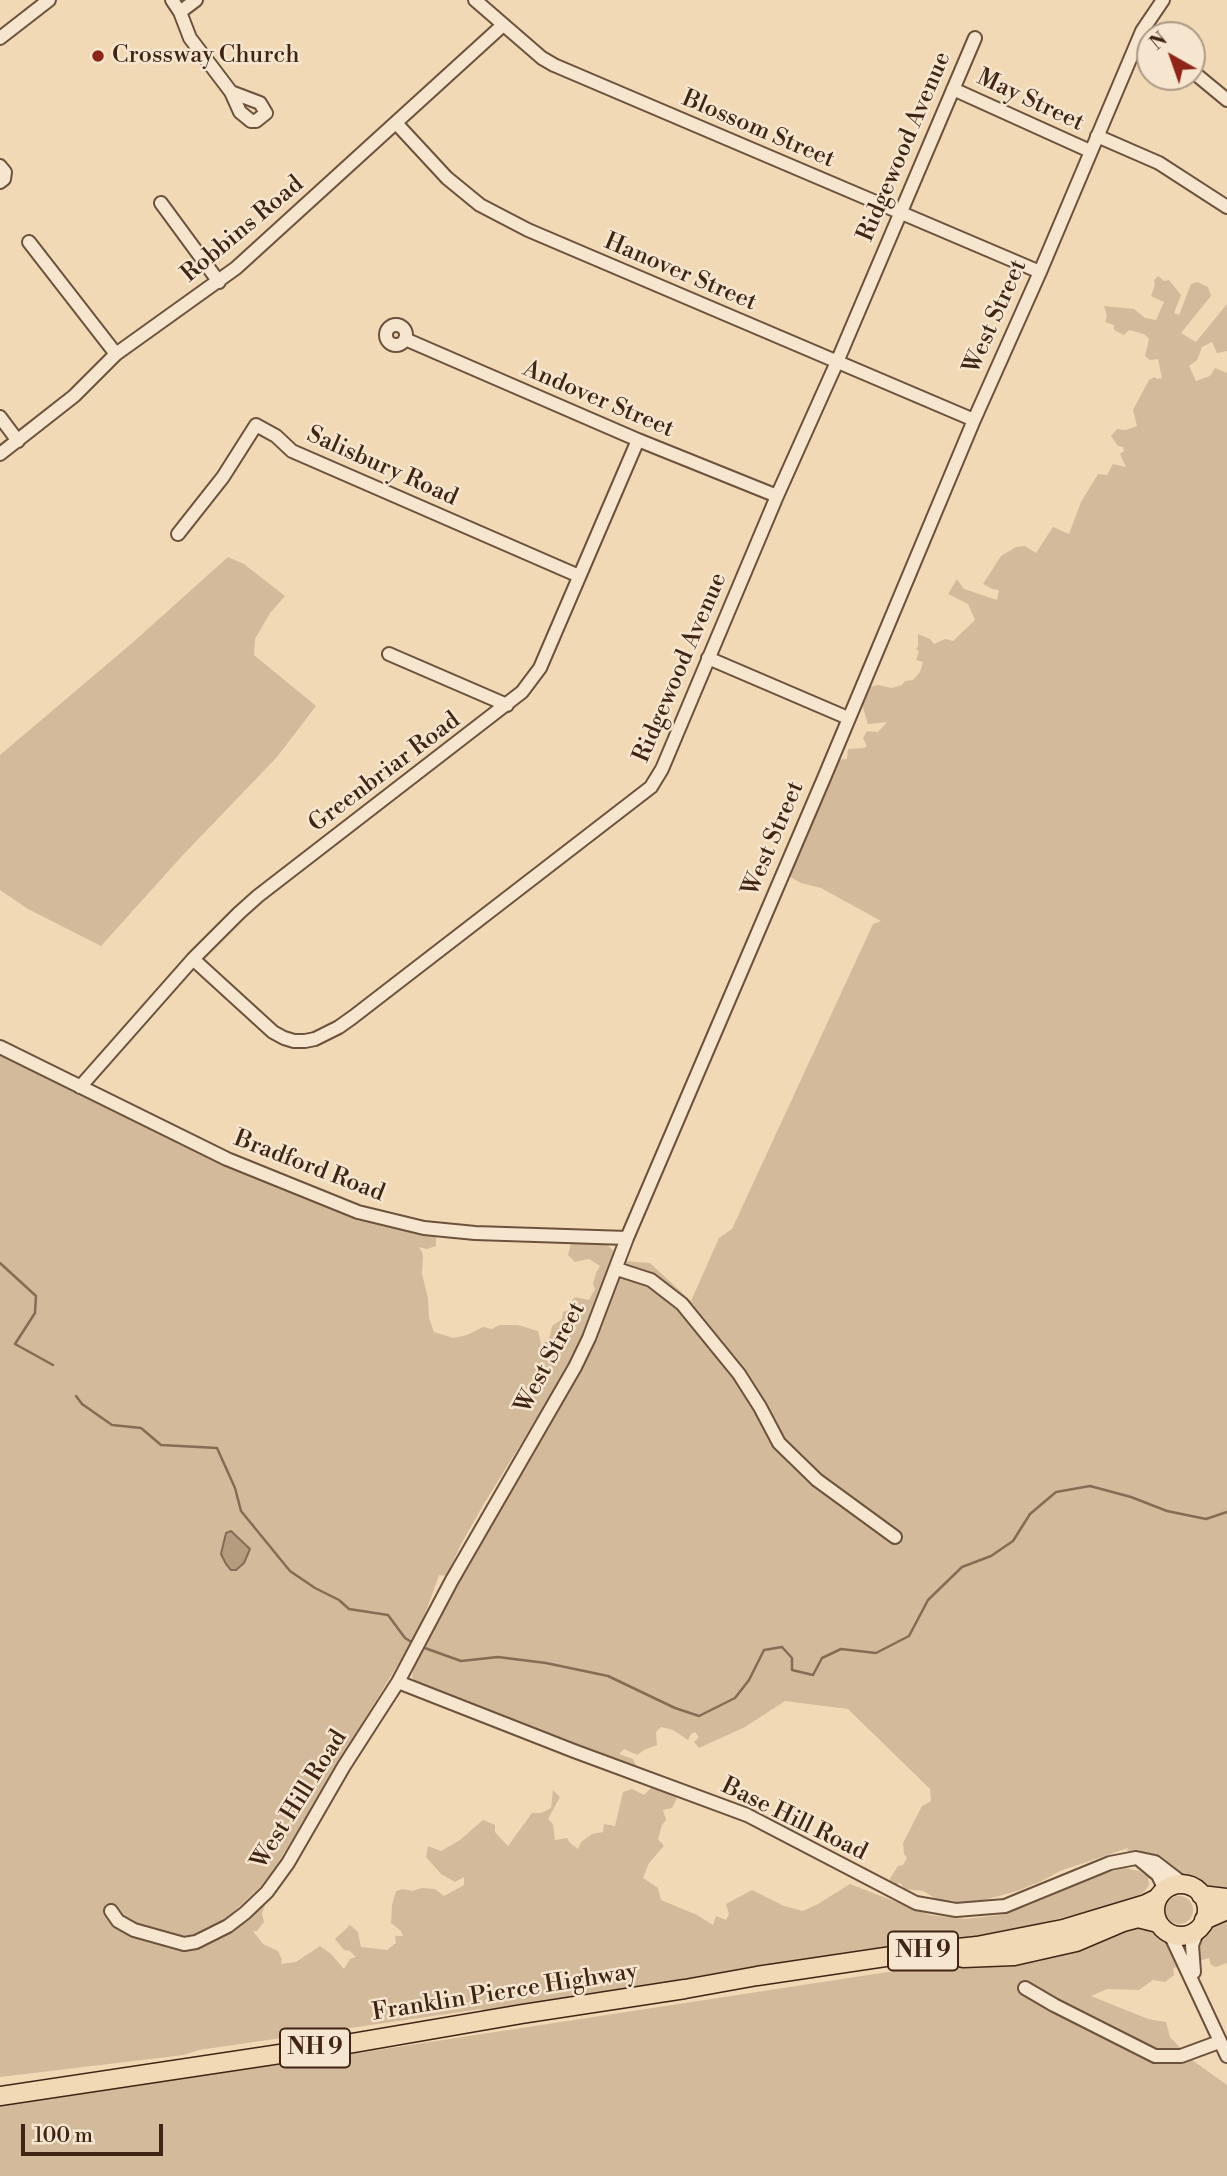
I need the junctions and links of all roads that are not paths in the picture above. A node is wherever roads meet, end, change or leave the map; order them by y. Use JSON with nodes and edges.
{"nodes":[{"id":1,"x":49,"y":0,"type":"edge"},
{"id":2,"x":172,"y":0,"type":"edge"},
{"id":3,"x":196,"y":0,"type":"edge"},
{"id":4,"x":475,"y":0,"type":"edge"},
{"id":5,"x":1163,"y":0,"type":"edge"},
{"id":6,"x":180,"y":12,"type":"junction"},
{"id":7,"x":1152,"y":21,"type":"edge"},
{"id":8,"x":503,"y":25,"type":"junction"},
{"id":9,"x":0,"y":38,"type":"edge"},
{"id":10,"x":975,"y":38,"type":"dead end"},
{"id":11,"x":1136,"y":55,"type":"edge"},
{"id":12,"x":1206,"y":83,"type":"edge"},
{"id":13,"x":953,"y":89,"type":"junction"},
{"id":14,"x":231,"y":92,"type":"dead end"},
{"id":15,"x":1227,"y":100,"type":"edge"},
{"id":16,"x":396,"y":124,"type":"junction"},
{"id":17,"x":1097,"y":136,"type":"junction"},
{"id":18,"x":1090,"y":151,"type":"junction"},
{"id":19,"x":0,"y":166,"type":"edge"},
{"id":20,"x":0,"y":182,"type":"edge"},
{"id":21,"x":161,"y":203,"type":"dead end"},
{"id":22,"x":1227,"y":207,"type":"edge"},
{"id":23,"x":900,"y":214,"type":"junction"},
{"id":24,"x":29,"y":242,"type":"dead end"},
{"id":25,"x":1040,"y":272,"type":"junction"},
{"id":26,"x":219,"y":282,"type":"junction"},
{"id":27,"x":405,"y":339,"type":"dead end"},
{"id":28,"x":116,"y":354,"type":"junction"},
{"id":29,"x":837,"y":362,"type":"junction"},
{"id":30,"x":0,"y":417,"type":"edge"},
{"id":31,"x":974,"y":420,"type":"junction"},
{"id":32,"x":638,"y":440,"type":"junction"},
{"id":33,"x":18,"y":441,"type":"junction"},
{"id":34,"x":0,"y":454,"type":"edge"},
{"id":35,"x":776,"y":496,"type":"junction"},
{"id":36,"x":178,"y":534,"type":"dead end"},
{"id":37,"x":579,"y":576,"type":"junction"},
{"id":38,"x":389,"y":654,"type":"dead end"},
{"id":39,"x":708,"y":658,"type":"junction"},
{"id":40,"x":508,"y":705,"type":"junction"},
{"id":41,"x":848,"y":718,"type":"junction"},
{"id":42,"x":193,"y":959,"type":"junction"},
{"id":43,"x":0,"y":1047,"type":"edge"},
{"id":44,"x":80,"y":1087,"type":"junction"},
{"id":45,"x":627,"y":1238,"type":"junction"},
{"id":46,"x":617,"y":1269,"type":"junction"},
{"id":47,"x":895,"y":1537,"type":"dead end"},
{"id":48,"x":398,"y":1682,"type":"junction"},
{"id":49,"x":1136,"y":1858,"type":"junction"},
{"id":50,"x":1185,"y":1885,"type":"junction"},
{"id":51,"x":1161,"y":1894,"type":"junction"},
{"id":52,"x":1201,"y":1895,"type":"junction"},
{"id":53,"x":1227,"y":1898,"type":"edge"},
{"id":54,"x":1227,"y":1910,"type":"edge"},
{"id":55,"x":111,"y":1911,"type":"dead end"},
{"id":56,"x":1201,"y":1925,"type":"junction"},
{"id":57,"x":1164,"y":1928,"type":"junction"},
{"id":58,"x":1196,"y":1986,"type":"junction"},
{"id":59,"x":1025,"y":1988,"type":"dead end"},
{"id":60,"x":685,"y":1990,"type":"junction"},
{"id":61,"x":1219,"y":2042,"type":"junction"},
{"id":62,"x":1227,"y":2056,"type":"edge"},
{"id":63,"x":0,"y":2096,"type":"edge"}],
"edges":[{"from":1,"to":9,"type":"street"},
{"from":2,"to":6,"type":"street"},
{"from":3,"to":6,"type":"street"},
{"from":4,"to":8,"type":"street","name":"Blossom Street"},
{"from":5,"to":7,"type":"street","name":"West Street"},
{"from":6,"to":14,"type":"street"},
{"from":8,"to":16,"type":"street","name":"Robbins Road"},
{"from":8,"to":23,"type":"street","name":"Blossom Street"},
{"from":10,"to":13,"type":"street","name":"Ridgewood Avenue"},
{"from":11,"to":17,"type":"street","name":"West Street"},
{"from":12,"to":15,"type":"street"},
{"from":13,"to":18,"type":"street","name":"May Street"},
{"from":13,"to":23,"type":"street","name":"Ridgewood Avenue"},
{"from":16,"to":26,"type":"street","name":"Robbins Road"},
{"from":16,"to":29,"type":"street","name":"Hanover Street"},
{"from":17,"to":18,"type":"street","name":"West Street"},
{"from":17,"to":22,"type":"street"},
{"from":18,"to":25,"type":"street","name":"West Street"},
{"from":19,"to":20,"type":"street"},
{"from":21,"to":26,"type":"street"},
{"from":23,"to":25,"type":"street","name":"Blossom Street"},
{"from":23,"to":29,"type":"street","name":"Ridgewood Avenue"},
{"from":24,"to":28,"type":"street"},
{"from":25,"to":31,"type":"street","name":"West Street"},
{"from":26,"to":28,"type":"street","name":"Robbins Road"},
{"from":27,"to":32,"type":"street","name":"Andover Street"},
{"from":28,"to":33,"type":"street","name":"Robbins Road"},
{"from":29,"to":31,"type":"street","name":"Hanover Street"},
{"from":29,"to":35,"type":"street","name":"Ridgewood Avenue"},
{"from":30,"to":33,"type":"street"},
{"from":31,"to":41,"type":"street","name":"West Street"},
{"from":32,"to":35,"type":"street","name":"Andover Street"},
{"from":32,"to":37,"type":"street","name":"Greenbriar Road"},
{"from":33,"to":34,"type":"street","name":"Robbins Road"},
{"from":35,"to":39,"type":"street","name":"Ridgewood Avenue"},
{"from":36,"to":37,"type":"street","name":"Salisbury Road"},
{"from":37,"to":40,"type":"street","name":"Greenbriar Road"},
{"from":38,"to":40,"type":"street"},
{"from":39,"to":41,"type":"street"},
{"from":39,"to":42,"type":"street","name":"Ridgewood Avenue"},
{"from":40,"to":42,"type":"street","name":"Greenbriar Road"},
{"from":41,"to":45,"type":"street","name":"West Street"},
{"from":42,"to":44,"type":"street","name":"Greenbriar Road"},
{"from":43,"to":44,"type":"street","name":"Bradford Road"},
{"from":44,"to":45,"type":"street","name":"Bradford Road"},
{"from":45,"to":46,"type":"street","name":"West Street"},
{"from":46,"to":47,"type":"street"},
{"from":46,"to":48,"type":"street","name":"West Street"},
{"from":48,"to":49,"type":"street","name":"Base Hill Road"},
{"from":48,"to":55,"type":"street","name":"West Hill Road"},
{"from":49,"to":50,"type":"street"},
{"from":49,"to":51,"type":"street"},
{"from":50,"to":51,"type":"highway","number":"NH 9"},
{"from":50,"to":52,"type":"highway"},
{"from":51,"to":57,"type":"highway"},
{"from":51,"to":60,"type":"highway","name":"Franklin Pierce Highway","number":"NH 9"},
{"from":52,"to":53,"type":"highway"},
{"from":52,"to":56,"type":"highway"},
{"from":54,"to":56,"type":"highway","number":"NH 9"},
{"from":56,"to":57,"type":"highway","number":"NH 9"},
{"from":56,"to":58,"type":"street"},
{"from":57,"to":58,"type":"street"},
{"from":57,"to":60,"type":"highway","name":"Franklin Pierce Highway","number":"NH 9"},
{"from":58,"to":61,"type":"street"},
{"from":59,"to":61,"type":"street"},
{"from":60,"to":63,"type":"highway","name":"Franklin Pierce Highway","number":"NH 9"},
{"from":61,"to":62,"type":"street"}]}
